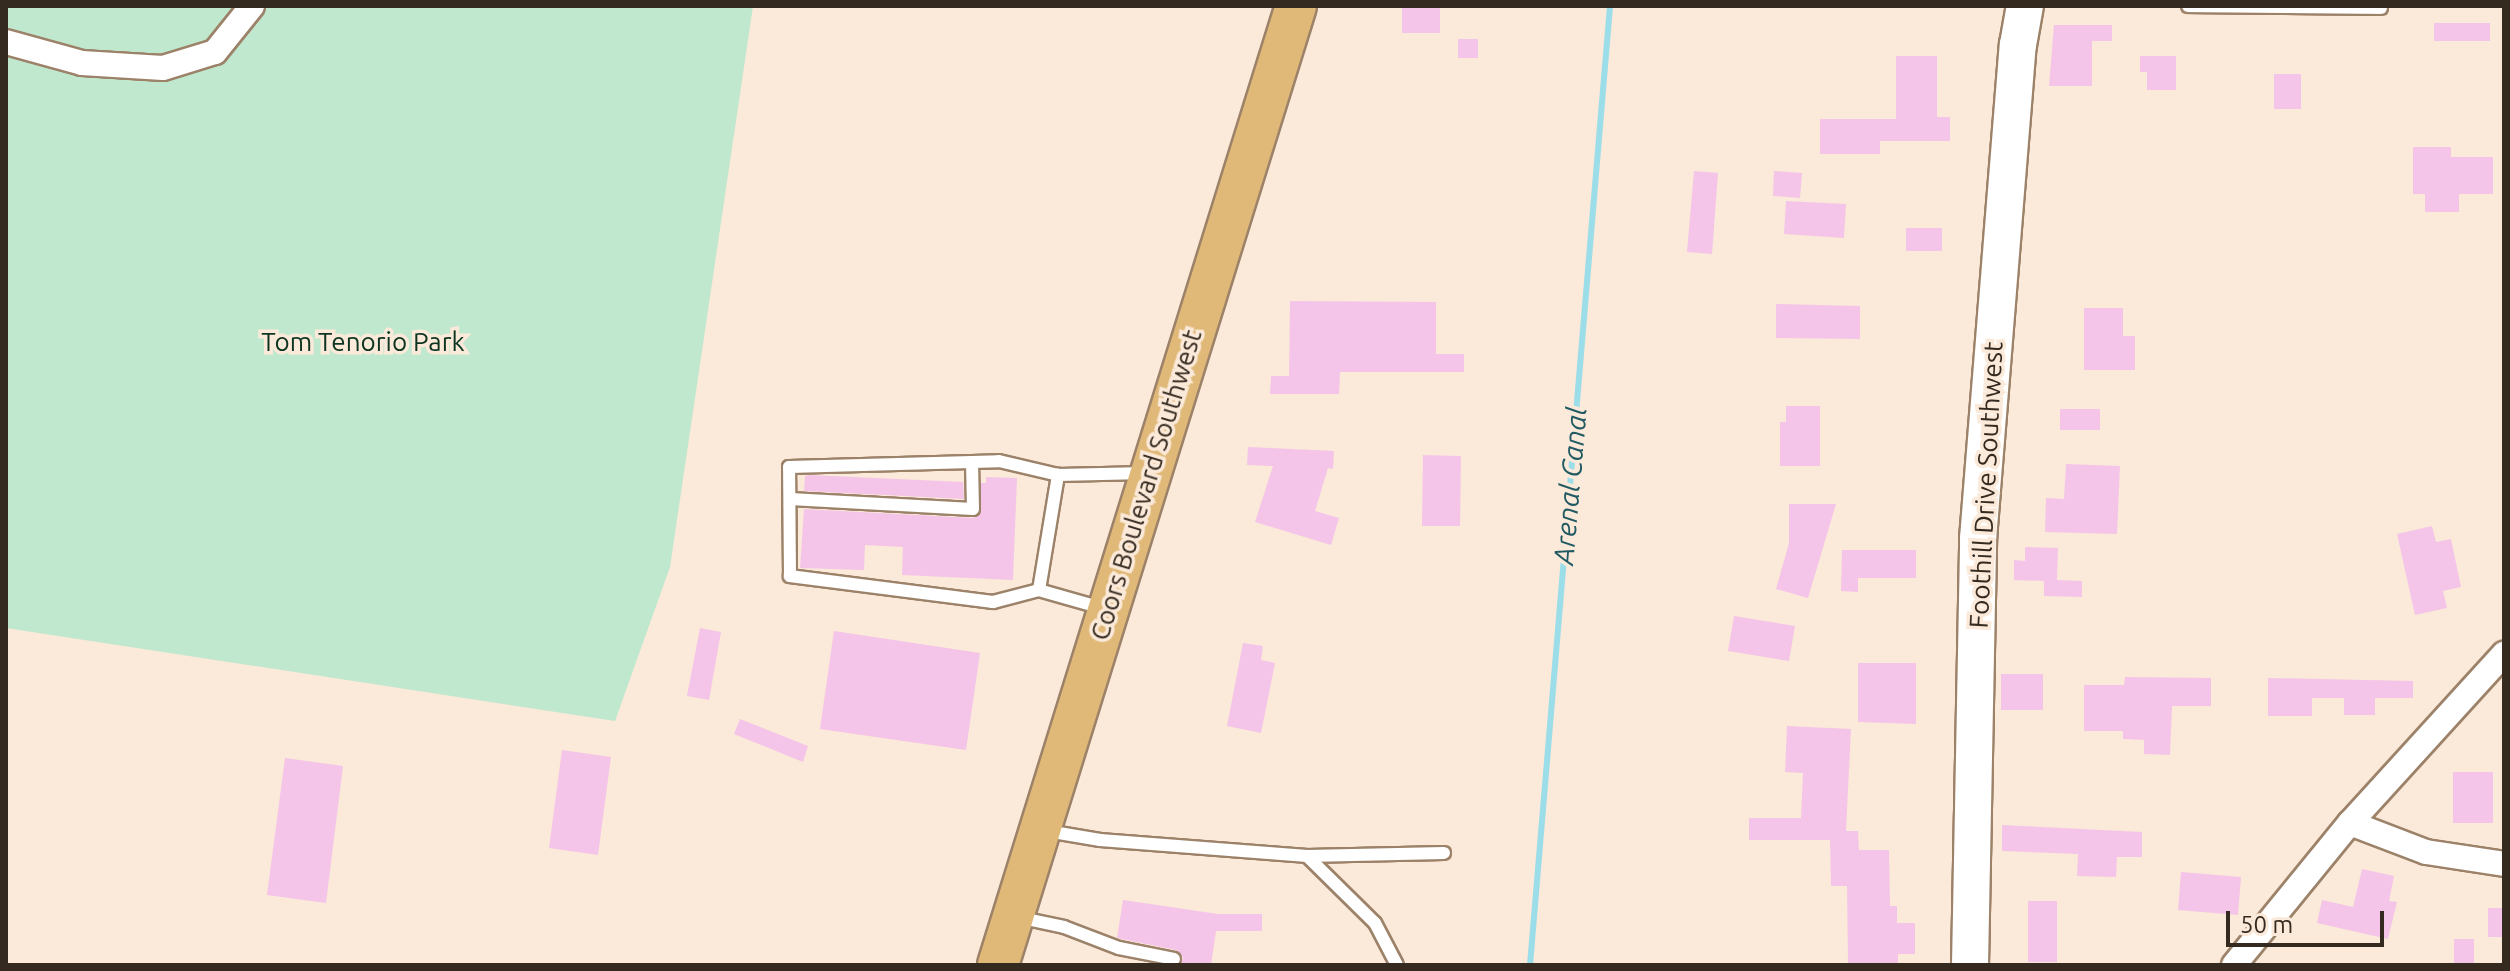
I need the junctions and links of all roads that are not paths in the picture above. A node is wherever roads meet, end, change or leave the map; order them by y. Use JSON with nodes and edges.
{"nodes":[{"id":1,"x":252,"y":6,"type":"edge"},
{"id":2,"x":1296,"y":6,"type":"edge"},
{"id":3,"x":2025,"y":6,"type":"edge"},
{"id":4,"x":2188,"y":6,"type":"edge"},
{"id":5,"x":2381,"y":8,"type":"dead end"},
{"id":6,"x":6,"y":42,"type":"edge"},
{"id":7,"x":972,"y":463,"type":"junction"},
{"id":8,"x":1149,"y":473,"type":"junction"},
{"id":9,"x":1058,"y":475,"type":"junction"},
{"id":10,"x":790,"y":499,"type":"junction"},
{"id":11,"x":1039,"y":590,"type":"junction"},
{"id":12,"x":1107,"y":610,"type":"junction"},
{"id":13,"x":2504,"y":654,"type":"edge"},
{"id":14,"x":2350,"y":823,"type":"junction"},
{"id":15,"x":1040,"y":830,"type":"junction"},
{"id":16,"x":1444,"y":853,"type":"dead end"},
{"id":17,"x":1307,"y":856,"type":"junction"},
{"id":18,"x":2504,"y":864,"type":"edge"},
{"id":19,"x":1014,"y":916,"type":"junction"},
{"id":20,"x":1174,"y":959,"type":"dead end"},
{"id":21,"x":998,"y":965,"type":"edge"},
{"id":22,"x":1397,"y":965,"type":"edge"},
{"id":23,"x":1970,"y":965,"type":"edge"},
{"id":24,"x":2234,"y":965,"type":"edge"}],
"edges":[{"from":1,"to":6,"type":"street"},
{"from":2,"to":8,"type":"main road","name":"Coors Boulevard Southwest"},
{"from":3,"to":23,"type":"street","name":"Foothill Drive Southwest"},
{"from":4,"to":5,"type":"lane"},
{"from":7,"to":9,"type":"lane"},
{"from":7,"to":10,"type":"lane"},
{"from":7,"to":10,"type":"lane"},
{"from":8,"to":9,"type":"lane"},
{"from":8,"to":12,"type":"main road","name":"Coors Boulevard Southwest"},
{"from":9,"to":11,"type":"lane"},
{"from":10,"to":11,"type":"lane"},
{"from":11,"to":12,"type":"lane"},
{"from":12,"to":15,"type":"main road","name":"Coors Boulevard Southwest"},
{"from":13,"to":14,"type":"street"},
{"from":14,"to":18,"type":"street"},
{"from":14,"to":24,"type":"street"},
{"from":15,"to":17,"type":"lane"},
{"from":15,"to":19,"type":"main road","name":"Coors Boulevard Southwest"},
{"from":16,"to":17,"type":"lane"},
{"from":17,"to":22,"type":"lane"},
{"from":19,"to":20,"type":"lane"},
{"from":19,"to":21,"type":"main road","name":"Coors Boulevard Southwest"}]}
